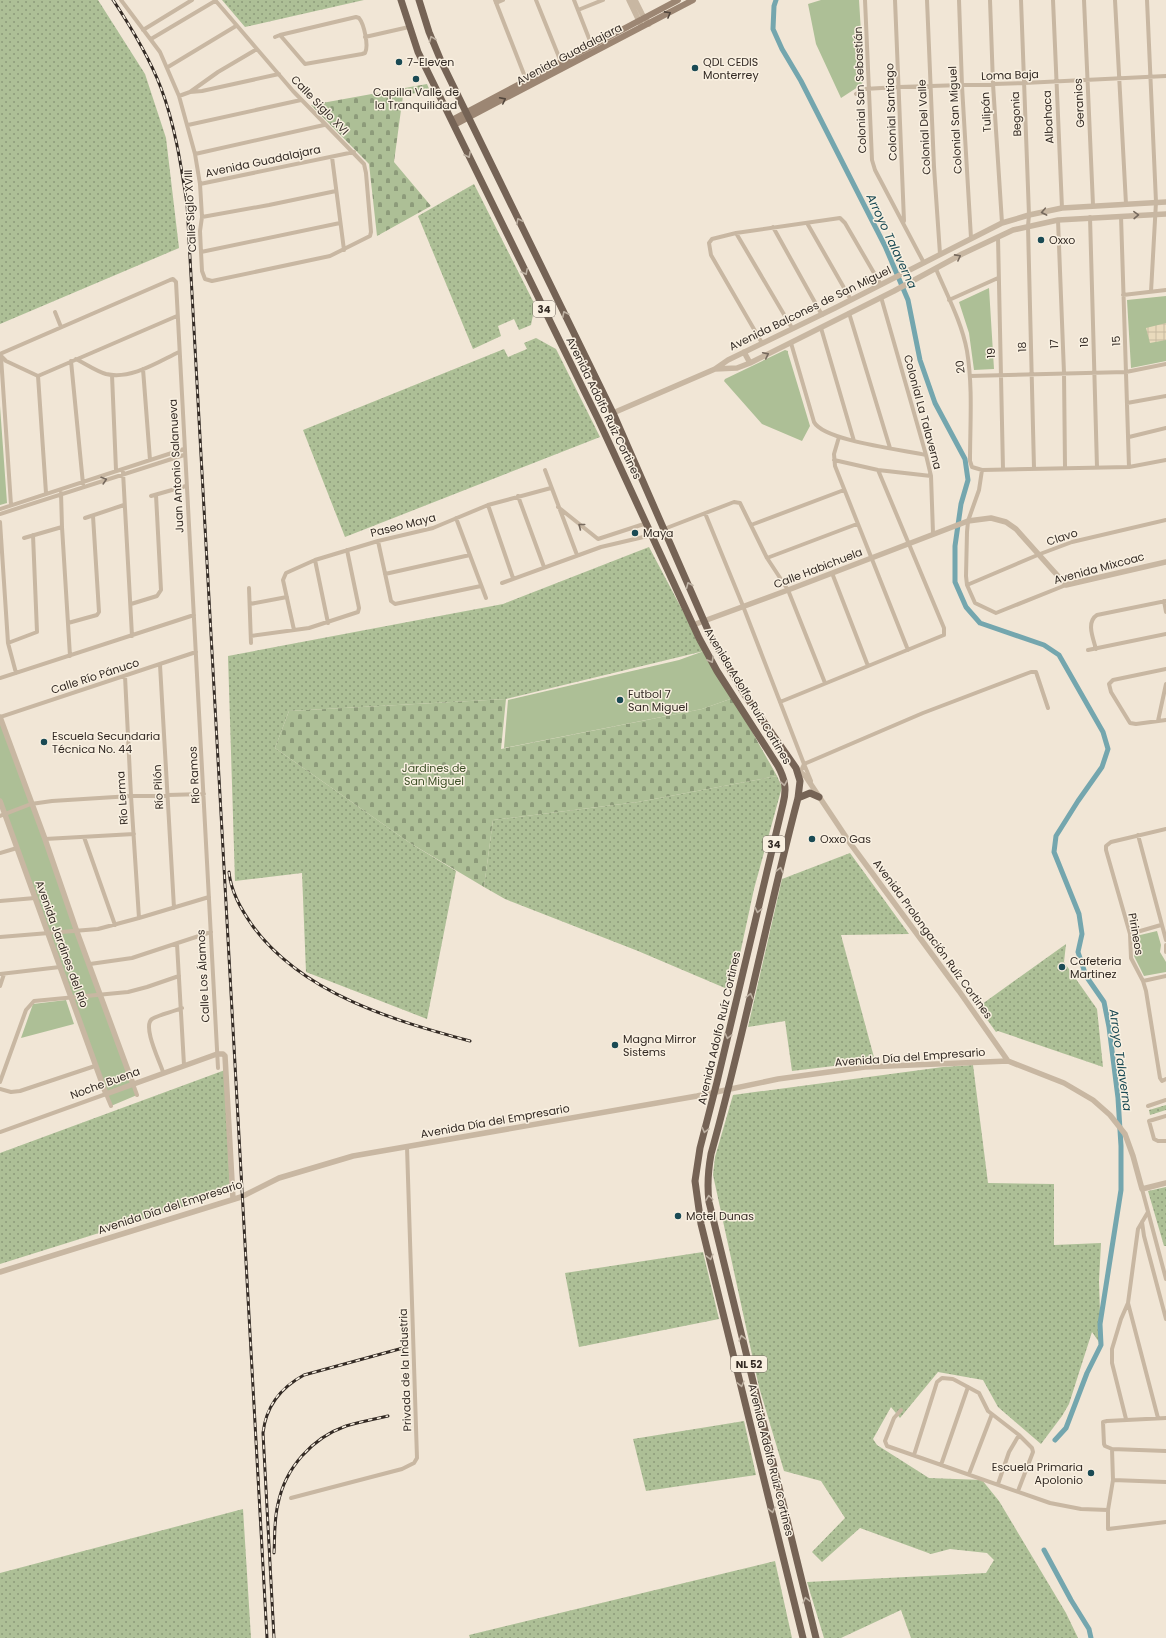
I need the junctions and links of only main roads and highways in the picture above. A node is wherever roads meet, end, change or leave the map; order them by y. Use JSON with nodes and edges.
{"nodes":[{"id":1,"x":401,"y":0,"type":"edge"},
{"id":2,"x":419,"y":0,"type":"edge"},
{"id":3,"x":693,"y":0,"type":"edge"},
{"id":4,"x":676,"y":1,"type":"edge"},
{"id":5,"x":528,"y":83,"type":"junction"},
{"id":6,"x":467,"y":115,"type":"junction"},
{"id":7,"x":453,"y":122,"type":"junction"},
{"id":8,"x":819,"y":796,"type":"road end"},
{"id":9,"x":798,"y":798,"type":"junction"},
{"id":10,"x":729,"y":1089,"type":"joint"},
{"id":11,"x":715,"y":1092,"type":"joint"},
{"id":12,"x":803,"y":1638,"type":"edge"},
{"id":13,"x":816,"y":1638,"type":"edge"}],
"edges":[{"from":1,"to":7,"type":"main road","name":"Avenida Adolfo Ruíz Cortines","number":"34"},
{"from":6,"to":2,"type":"main road","name":"Avenida Adolfo Ruíz Cortines","number":"34","one_way":true},
{"from":5,"to":3,"type":"main road","name":"Avenida Guadalajara","one_way":true},
{"from":4,"to":5,"type":"main road","name":"Avenida Guadalajara"},
{"from":5,"to":6,"type":"main road","name":"Avenida Guadalajara"},
{"from":6,"to":7,"type":"main road","name":"Avenida Guadalajara"},
{"from":9,"to":6,"type":"main road","name":"Avenida Adolfo Ruíz Cortines","number":"34","one_way":true},
{"from":7,"to":11,"type":"main road","name":"Avenida Adolfo Ruíz Cortines","number":"34","one_way":true},
{"from":8,"to":9,"type":"main road"},
{"from":10,"to":9,"type":"main road","name":"Avenida Adolfo Ruíz Cortines","number":"34","one_way":true},
{"from":13,"to":10,"type":"main road","name":"Avenida Adolfo Ruíz Cortines","number":"NL 52","one_way":true},
{"from":11,"to":12,"type":"main road","name":"Avenida Adolfo Ruíz Cortines","number":"NL 52","one_way":true}]}
